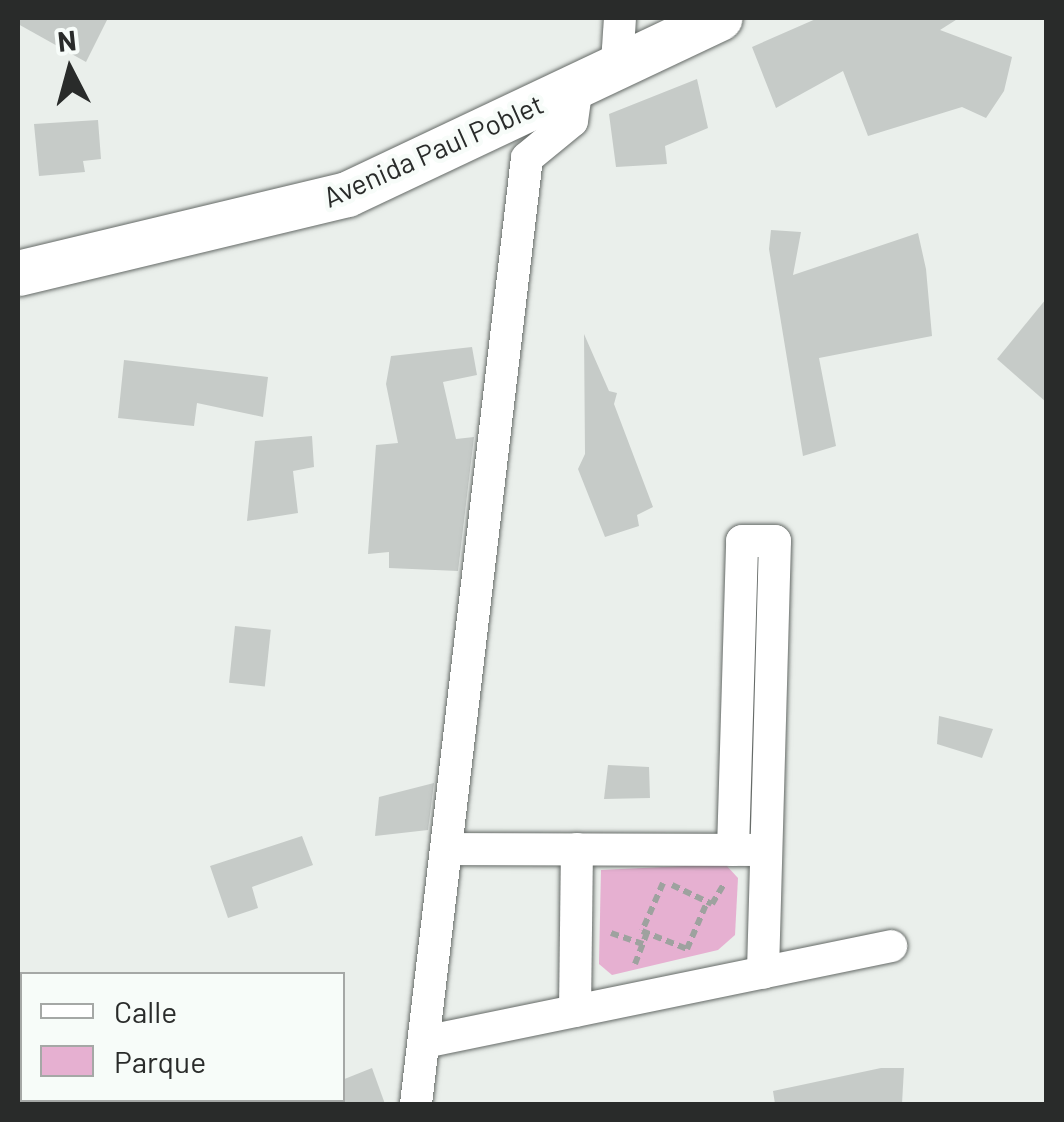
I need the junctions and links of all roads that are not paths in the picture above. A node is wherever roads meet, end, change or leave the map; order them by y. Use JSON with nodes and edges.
{"nodes":[{"id":1,"x":620,"y":18,"type":"edge"},
{"id":2,"x":718,"y":18,"type":"edge"},
{"id":3,"x":617,"y":63,"type":"junction"},
{"id":4,"x":577,"y":84,"type":"junction"},
{"id":5,"x":18,"y":273,"type":"edge"},
{"id":6,"x":576,"y":849,"type":"junction"},
{"id":7,"x":446,"y":850,"type":"junction"},
{"id":8,"x":766,"y":850,"type":"junction"},
{"id":9,"x":734,"y":864,"type":"junction"},
{"id":10,"x":892,"y":946,"type":"dead end"},
{"id":11,"x":764,"y":973,"type":"junction"},
{"id":12,"x":575,"y":1011,"type":"junction"},
{"id":13,"x":424,"y":1042,"type":"junction"},
{"id":14,"x":416,"y":1104,"type":"edge"}],
"edges":[{"from":1,"to":3,"type":"street"},
{"from":2,"to":3,"type":"main road","name":"Avenida Paul Poblet"},
{"from":3,"to":4,"type":"main road","name":"Avenida Paul Poblet"},
{"from":4,"to":5,"type":"main road","name":"Avenida Paul Poblet"},
{"from":4,"to":7,"type":"street"},
{"from":6,"to":7,"type":"street"},
{"from":6,"to":9,"type":"street"},
{"from":6,"to":12,"type":"street"},
{"from":7,"to":13,"type":"street"},
{"from":8,"to":9,"type":"street"},
{"from":8,"to":9,"type":"street"},
{"from":8,"to":11,"type":"street"},
{"from":10,"to":11,"type":"street"},
{"from":11,"to":12,"type":"street"},
{"from":12,"to":13,"type":"street"},
{"from":13,"to":14,"type":"street"}]}
